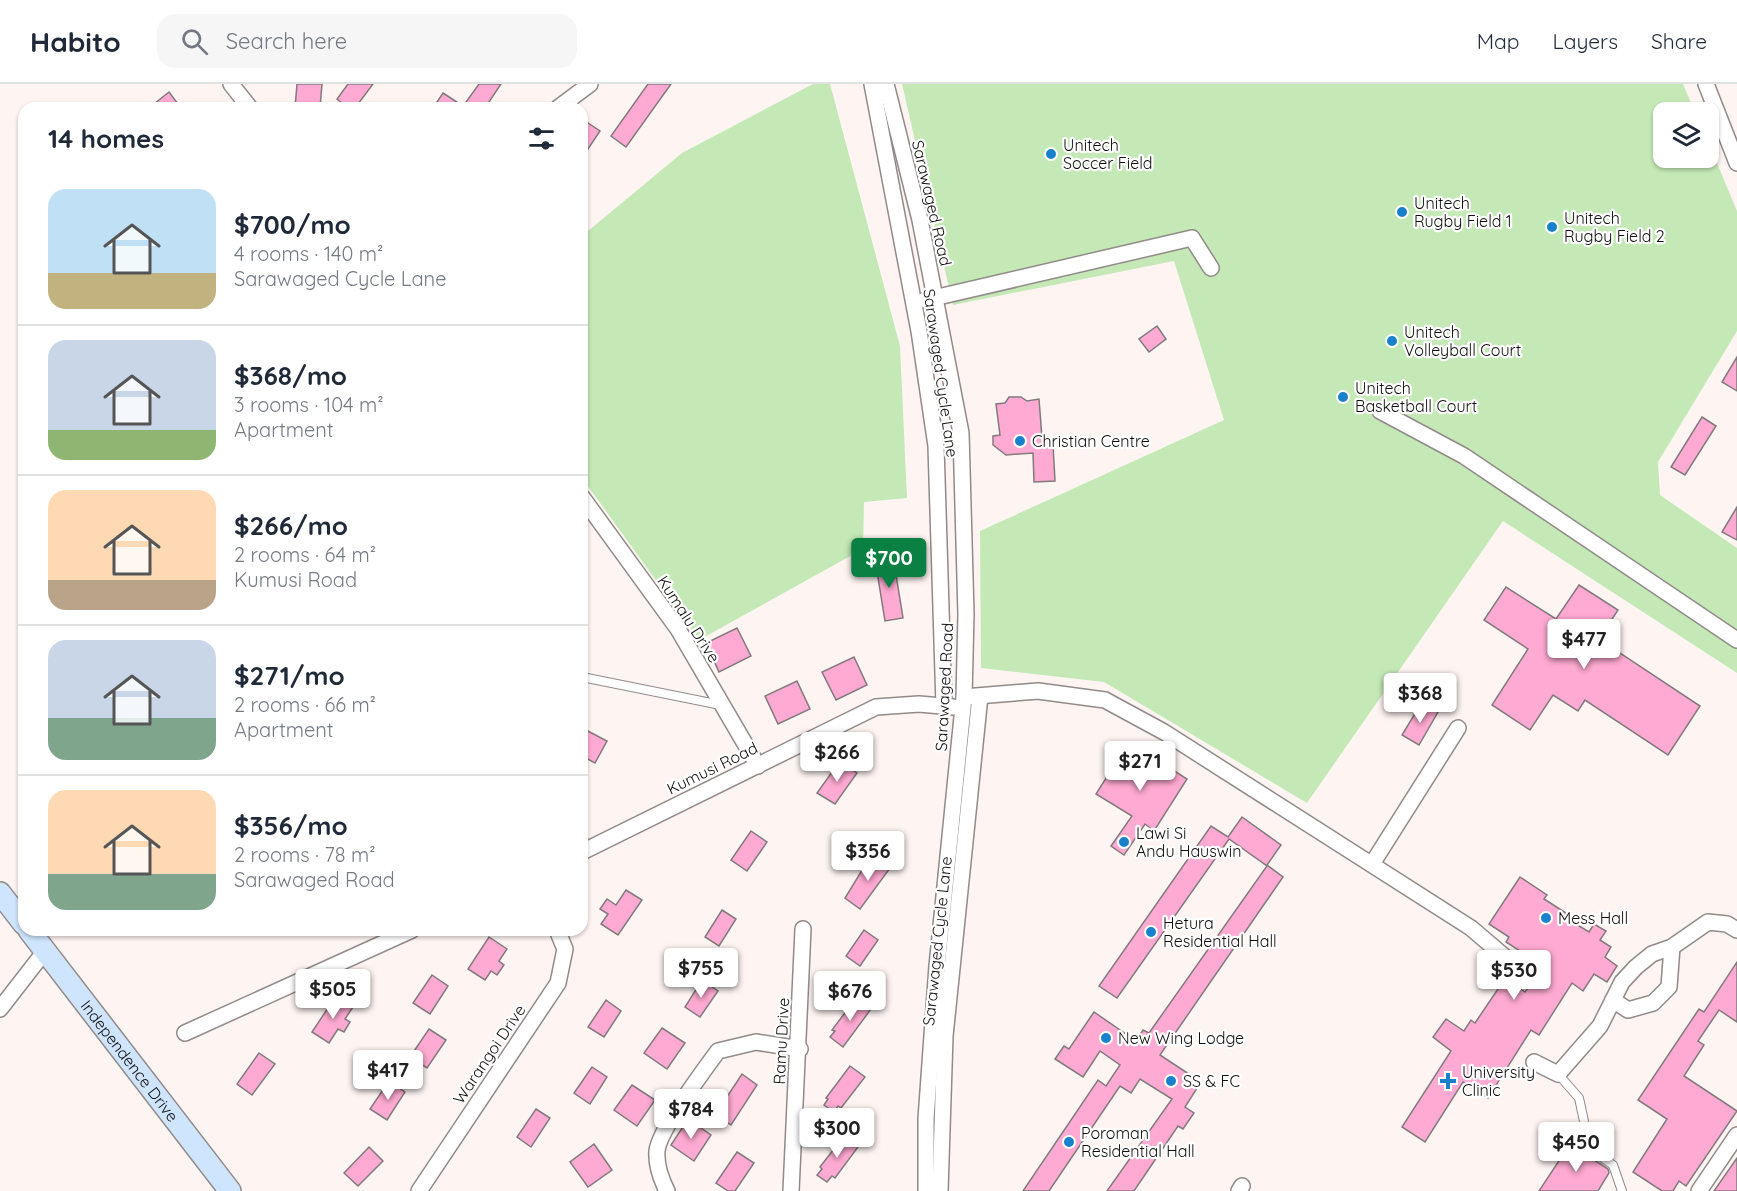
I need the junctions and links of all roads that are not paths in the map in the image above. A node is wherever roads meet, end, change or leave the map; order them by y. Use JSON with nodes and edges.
{"nodes":[{"id":1,"x":231,"y":84,"type":"edge"},
{"id":2,"x":590,"y":84,"type":"edge"},
{"id":3,"x":872,"y":84,"type":"edge"},
{"id":4,"x":886,"y":84,"type":"edge"},
{"id":5,"x":1706,"y":84,"type":"edge"},
{"id":6,"x":245,"y":102,"type":"edge"},
{"id":7,"x":566,"y":102,"type":"edge"},
{"id":8,"x":1737,"y":163,"type":"edge"},
{"id":9,"x":1211,"y":268,"type":"dead end"},
{"id":10,"x":914,"y":302,"type":"junction"},
{"id":11,"x":1380,"y":411,"type":"dead end"},
{"id":12,"x":588,"y":505,"type":"edge"},
{"id":13,"x":1737,"y":640,"type":"edge"},
{"id":14,"x":588,"y":678,"type":"edge"},
{"id":15,"x":980,"y":696,"type":"junction"},
{"id":16,"x":963,"y":703,"type":"junction"},
{"id":17,"x":722,"y":705,"type":"junction"},
{"id":18,"x":944,"y":706,"type":"junction"},
{"id":19,"x":1458,"y":728,"type":"dead end"},
{"id":20,"x":758,"y":766,"type":"junction"},
{"id":21,"x":588,"y":849,"type":"edge"},
{"id":22,"x":1372,"y":864,"type":"junction"},
{"id":23,"x":0,"y":893,"type":"edge"},
{"id":24,"x":18,"y":916,"type":"edge"},
{"id":25,"x":803,"y":929,"type":"dead end"},
{"id":26,"x":1737,"y":930,"type":"edge"},
{"id":27,"x":34,"y":936,"type":"edge"},
{"id":28,"x":399,"y":936,"type":"edge"},
{"id":29,"x":560,"y":936,"type":"edge"},
{"id":30,"x":1672,"y":947,"type":"junction"},
{"id":31,"x":45,"y":951,"type":"junction"},
{"id":32,"x":1518,"y":969,"type":"dead end"},
{"id":33,"x":1613,"y":1000,"type":"junction"},
{"id":34,"x":0,"y":1009,"type":"edge"},
{"id":35,"x":185,"y":1033,"type":"dead end"},
{"id":36,"x":800,"y":1049,"type":"junction"},
{"id":37,"x":1534,"y":1062,"type":"dead end"},
{"id":38,"x":1558,"y":1074,"type":"junction"},
{"id":39,"x":1737,"y":1135,"type":"edge"},
{"id":40,"x":422,"y":1190,"type":"edge"},
{"id":41,"x":230,"y":1191,"type":"edge"},
{"id":42,"x":667,"y":1191,"type":"edge"},
{"id":43,"x":791,"y":1191,"type":"edge"},
{"id":44,"x":926,"y":1191,"type":"edge"},
{"id":45,"x":940,"y":1191,"type":"edge"},
{"id":46,"x":1622,"y":1191,"type":"edge"},
{"id":47,"x":1699,"y":1191,"type":"edge"}],
"edges":[{"from":1,"to":6,"type":"street"},
{"from":2,"to":7,"type":"street"},
{"from":3,"to":10,"type":"street","name":"Sarawaged Cycle Lane"},
{"from":4,"to":16,"type":"street","name":"Sarawaged Road"},
{"from":5,"to":8,"type":"street"},
{"from":9,"to":10,"type":"street"},
{"from":10,"to":18,"type":"street","name":"Sarawaged Cycle Lane"},
{"from":11,"to":13,"type":"street"},
{"from":12,"to":17,"type":"street","name":"Kumalu Drive"},
{"from":14,"to":17,"type":"lane"},
{"from":15,"to":16,"type":"street","name":"Kumusi Road"},
{"from":15,"to":22,"type":"street","name":"Kumusi Road"},
{"from":15,"to":45,"type":"street","name":"Sarawaged Cycle Lane"},
{"from":16,"to":18,"type":"street","name":"Kumusi Road"},
{"from":16,"to":44,"type":"street","name":"Sarawaged Road"},
{"from":17,"to":20,"type":"street","name":"Kumalu Drive"},
{"from":18,"to":20,"type":"street","name":"Kumusi Road"},
{"from":19,"to":22,"type":"street"},
{"from":20,"to":21,"type":"street","name":"Kumusi Road"},
{"from":22,"to":32,"type":"street","name":"Kumusi Road"},
{"from":23,"to":24,"type":"main road"},
{"from":25,"to":36,"type":"street","name":"Ramu Drive"},
{"from":26,"to":30,"type":"street"},
{"from":27,"to":31,"type":"main road","name":"Independence Drive"},
{"from":28,"to":35,"type":"street"},
{"from":29,"to":40,"type":"street","name":"Warangoi Drive"},
{"from":30,"to":33,"type":"street"},
{"from":30,"to":33,"type":"street"},
{"from":31,"to":34,"type":"street"},
{"from":31,"to":41,"type":"main road","name":"Independence Drive"},
{"from":33,"to":38,"type":"street"},
{"from":36,"to":42,"type":"street"},
{"from":36,"to":43,"type":"street","name":"Ramu Drive"},
{"from":37,"to":38,"type":"street"},
{"from":38,"to":46,"type":"lane"},
{"from":39,"to":47,"type":"street"}]}
